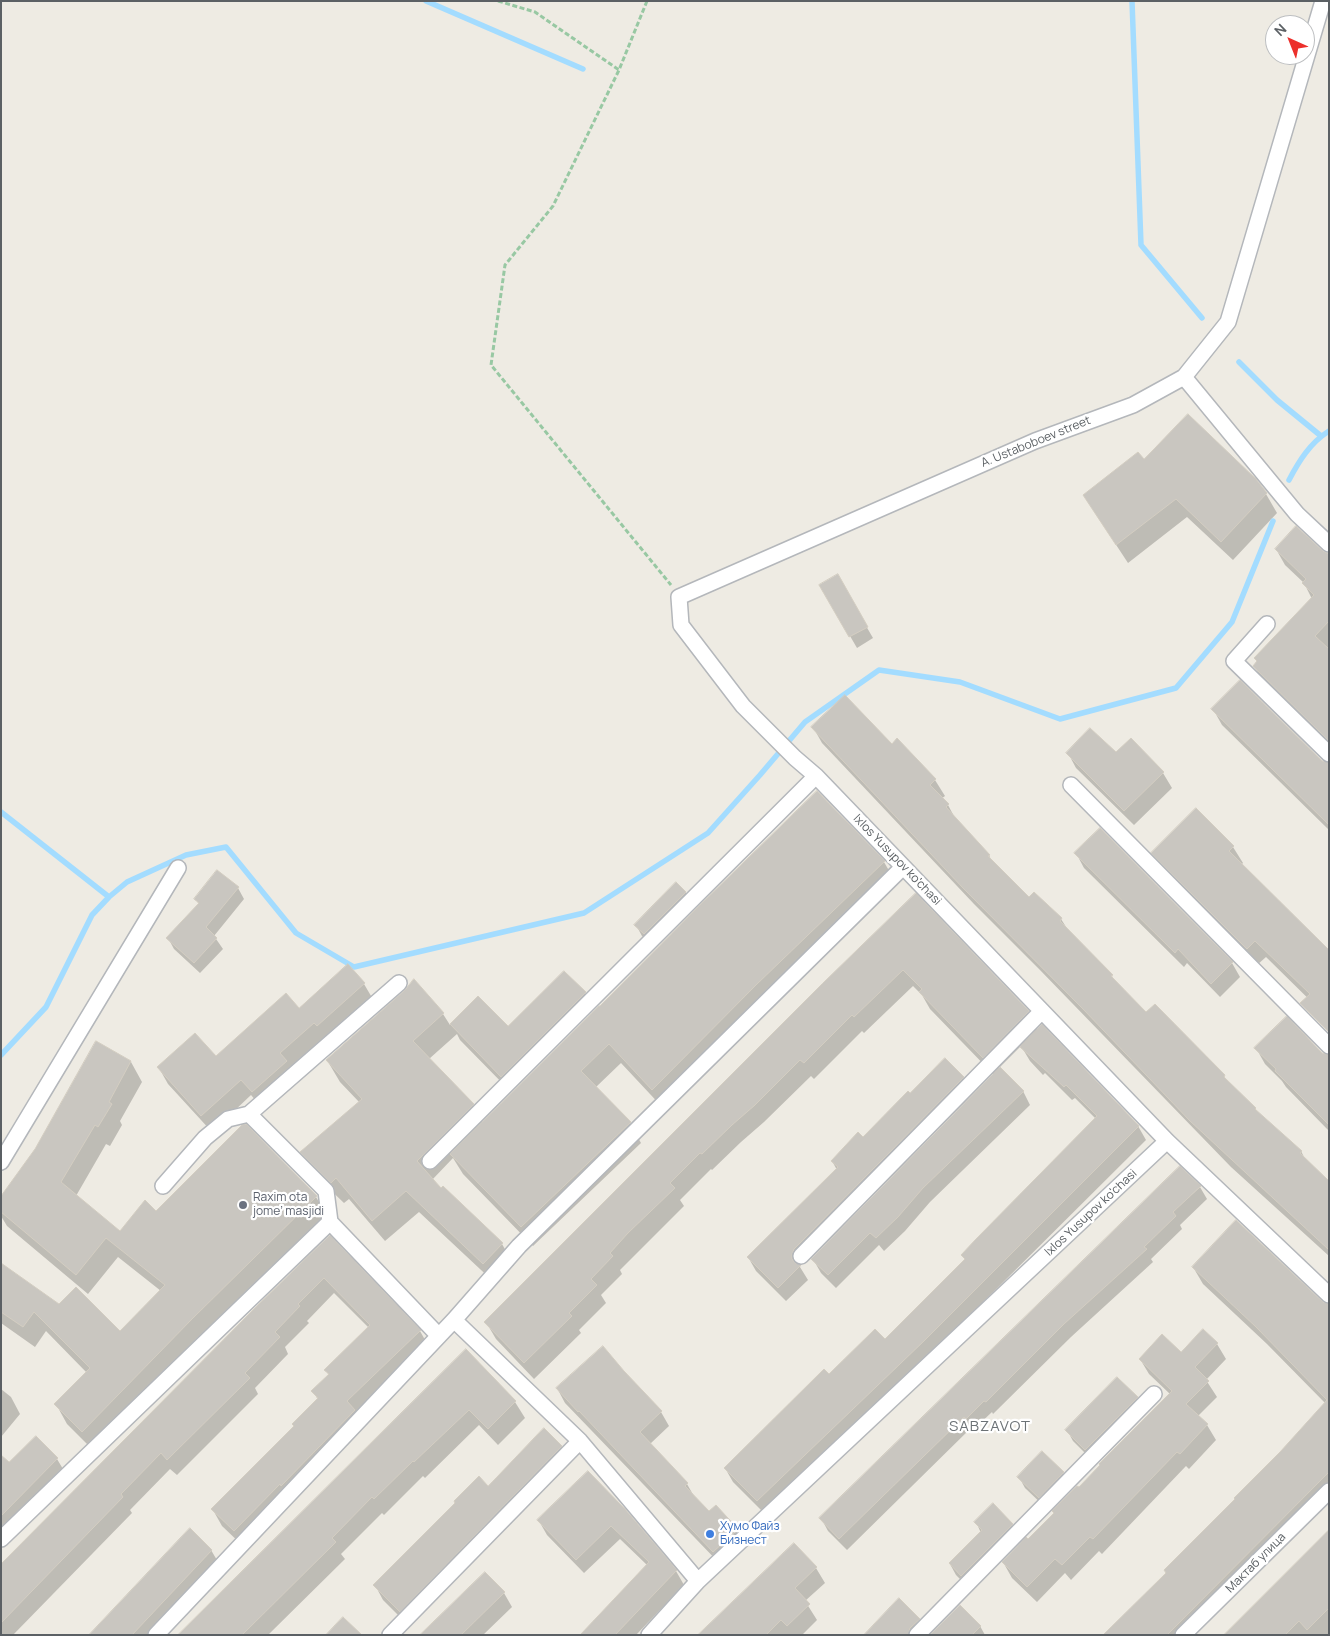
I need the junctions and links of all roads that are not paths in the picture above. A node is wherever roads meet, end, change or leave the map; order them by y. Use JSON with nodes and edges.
{"nodes":[{"id":1,"x":1323,"y":1,"type":"edge"},
{"id":2,"x":1184,"y":377,"type":"junction"},
{"id":3,"x":1329,"y":544,"type":"edge"},
{"id":4,"x":1267,"y":624,"type":"dead end"},
{"id":5,"x":777,"y":740,"type":"joint"},
{"id":6,"x":1329,"y":754,"type":"edge"},
{"id":7,"x":816,"y":776,"type":"junction"},
{"id":8,"x":1071,"y":785,"type":"dead end"},
{"id":9,"x":903,"y":867,"type":"junction"},
{"id":10,"x":178,"y":868,"type":"dead end"},
{"id":11,"x":399,"y":983,"type":"dead end"},
{"id":12,"x":1042,"y":1011,"type":"junction"},
{"id":13,"x":1329,"y":1046,"type":"edge"},
{"id":14,"x":249,"y":1114,"type":"junction"},
{"id":15,"x":1167,"y":1140,"type":"junction"},
{"id":16,"x":430,"y":1161,"type":"dead end"},
{"id":17,"x":1,"y":1162,"type":"edge"},
{"id":18,"x":163,"y":1186,"type":"dead end"},
{"id":19,"x":330,"y":1222,"type":"junction"},
{"id":20,"x":801,"y":1256,"type":"dead end"},
{"id":21,"x":1329,"y":1295,"type":"edge"},
{"id":22,"x":454,"y":1320,"type":"junction"},
{"id":23,"x":439,"y":1336,"type":"junction"},
{"id":24,"x":1154,"y":1394,"type":"dead end"},
{"id":25,"x":580,"y":1441,"type":"junction"},
{"id":26,"x":1329,"y":1491,"type":"edge"},
{"id":27,"x":1,"y":1539,"type":"edge"},
{"id":28,"x":698,"y":1581,"type":"junction"},
{"id":29,"x":156,"y":1635,"type":"edge"},
{"id":30,"x":390,"y":1635,"type":"edge"},
{"id":31,"x":649,"y":1635,"type":"edge"},
{"id":32,"x":917,"y":1635,"type":"edge"},
{"id":33,"x":1184,"y":1635,"type":"edge"}],
"edges":[{"from":1,"to":2,"type":"street","name":"A. Ustaboboev street"},
{"from":2,"to":3,"type":"street"},
{"from":2,"to":5,"type":"street","name":"A. Ustaboboev street"},
{"from":4,"to":6,"type":"street"},
{"from":5,"to":7,"type":"street","name":"Ixlos Yusupov ko'chasi"},
{"from":7,"to":9,"type":"street","name":"Ixlos Yusupov ko'chasi"},
{"from":7,"to":16,"type":"street"},
{"from":8,"to":13,"type":"street"},
{"from":9,"to":12,"type":"street","name":"Ixlos Yusupov ko'chasi"},
{"from":9,"to":22,"type":"street"},
{"from":10,"to":17,"type":"street"},
{"from":11,"to":14,"type":"street"},
{"from":12,"to":15,"type":"street","name":"Ixlos Yusupov ko'chasi"},
{"from":12,"to":20,"type":"street"},
{"from":14,"to":18,"type":"street"},
{"from":14,"to":19,"type":"street"},
{"from":15,"to":21,"type":"street"},
{"from":15,"to":28,"type":"street","name":"Ixlos Yusupov ko'chasi"},
{"from":19,"to":23,"type":"street"},
{"from":19,"to":27,"type":"street"},
{"from":22,"to":23,"type":"street"},
{"from":22,"to":25,"type":"street"},
{"from":23,"to":29,"type":"street"},
{"from":24,"to":32,"type":"street"},
{"from":25,"to":28,"type":"street"},
{"from":25,"to":30,"type":"street"},
{"from":26,"to":33,"type":"street","name":"Мактаб улица"},
{"from":28,"to":31,"type":"street","name":"Ixlos Yusupov ko'chasi"}]}
